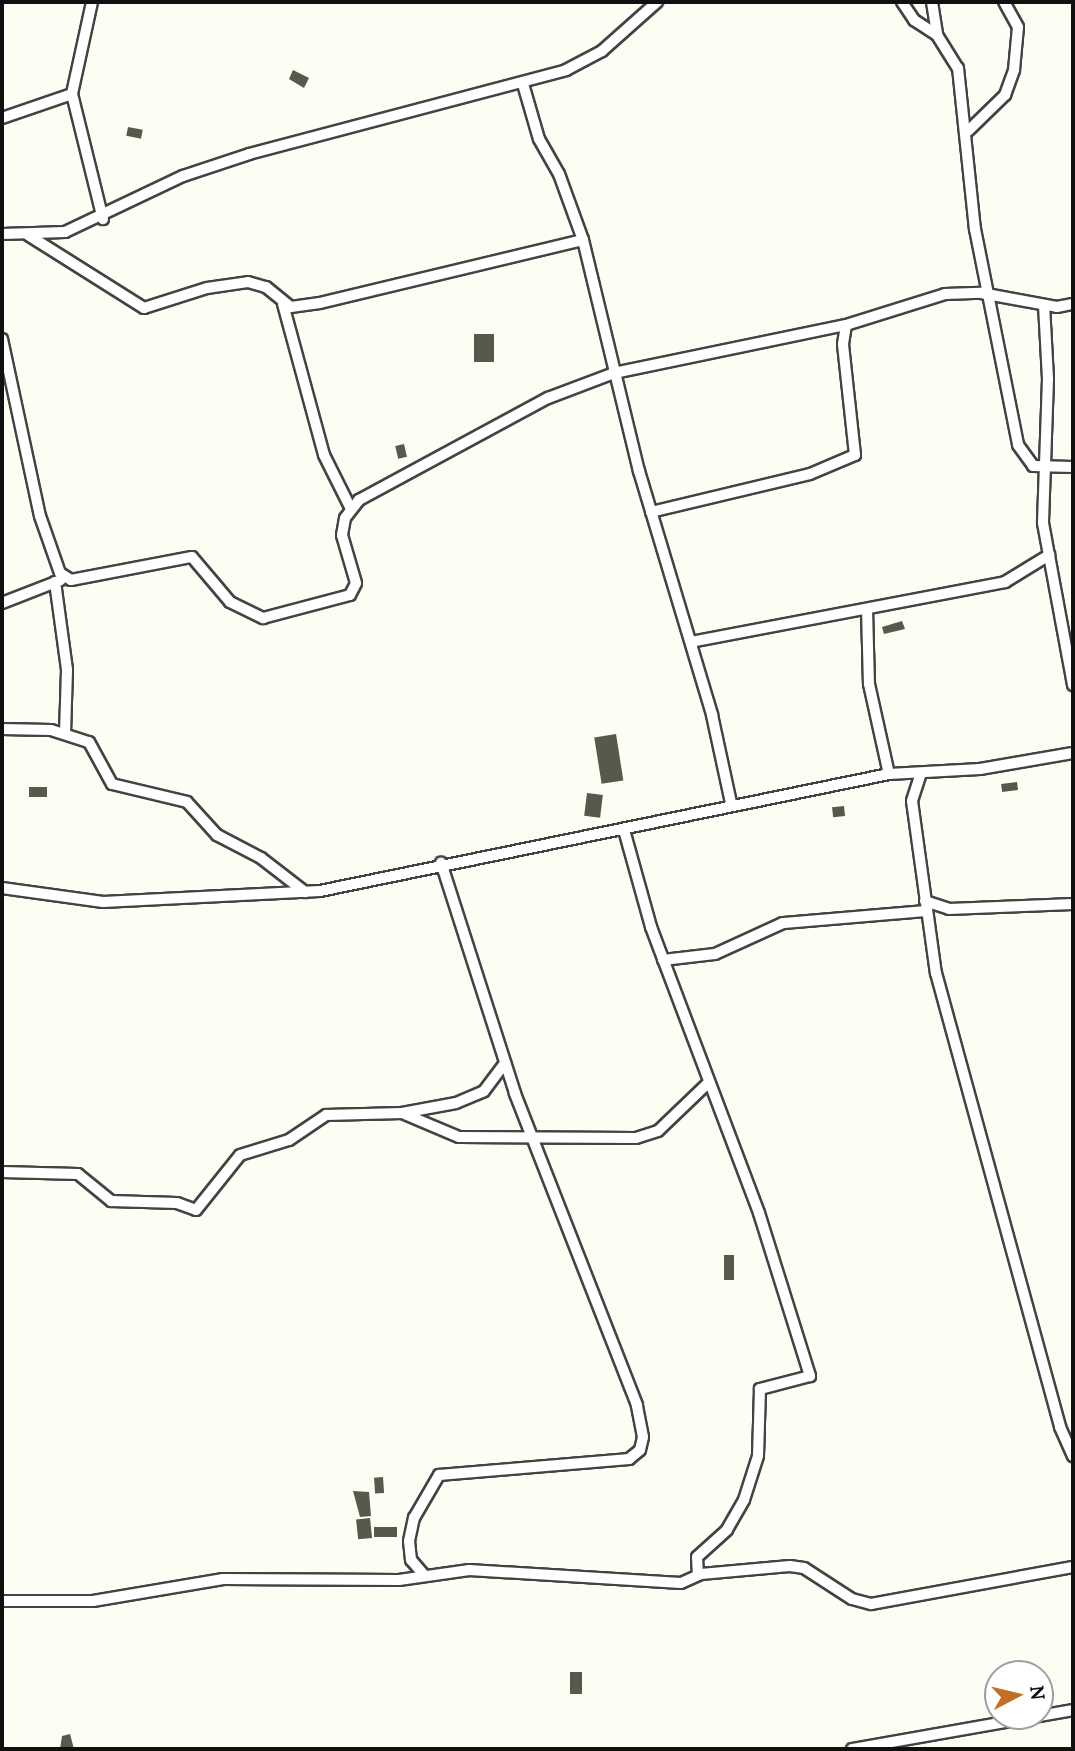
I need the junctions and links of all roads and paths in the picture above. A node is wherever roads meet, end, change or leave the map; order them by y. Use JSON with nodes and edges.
{"nodes":[{"id":1,"x":92,"y":2,"type":"edge"},
{"id":2,"x":657,"y":2,"type":"edge"},
{"id":3,"x":901,"y":2,"type":"edge"},
{"id":4,"x":932,"y":2,"type":"edge"},
{"id":5,"x":1004,"y":2,"type":"edge"},
{"id":6,"x":937,"y":35,"type":"junction"},
{"id":7,"x":523,"y":84,"type":"junction"},
{"id":8,"x":72,"y":94,"type":"junction"},
{"id":9,"x":2,"y":118,"type":"edge"},
{"id":10,"x":968,"y":131,"type":"junction"},
{"id":11,"x":103,"y":219,"type":"junction"},
{"id":12,"x":2,"y":234,"type":"edge"},
{"id":13,"x":28,"y":235,"type":"junction"},
{"id":14,"x":583,"y":240,"type":"junction"},
{"id":15,"x":991,"y":295,"type":"junction"},
{"id":16,"x":283,"y":304,"type":"junction"},
{"id":17,"x":1073,"y":304,"type":"edge"},
{"id":18,"x":1045,"y":305,"type":"junction"},
{"id":19,"x":846,"y":325,"type":"junction"},
{"id":20,"x":2,"y":339,"type":"edge"},
{"id":21,"x":5,"y":363,"type":"edge"},
{"id":22,"x":614,"y":373,"type":"junction"},
{"id":23,"x":1073,"y":467,"type":"edge"},
{"id":24,"x":1043,"y":469,"type":"junction"},
{"id":25,"x":351,"y":509,"type":"junction"},
{"id":26,"x":651,"y":512,"type":"junction"},
{"id":27,"x":1049,"y":555,"type":"junction"},
{"id":28,"x":60,"y":580,"type":"junction"},
{"id":29,"x":2,"y":603,"type":"edge"},
{"id":30,"x":867,"y":609,"type":"junction"},
{"id":31,"x":691,"y":642,"type":"junction"},
{"id":32,"x":1073,"y":685,"type":"edge"},
{"id":33,"x":2,"y":729,"type":"edge"},
{"id":34,"x":65,"y":733,"type":"junction"},
{"id":35,"x":1073,"y":753,"type":"edge"},
{"id":36,"x":920,"y":773,"type":"junction"},
{"id":37,"x":890,"y":774,"type":"junction"},
{"id":38,"x":731,"y":803,"type":"junction"},
{"id":39,"x":624,"y":830,"type":"junction"},
{"id":40,"x":441,"y":863,"type":"junction"},
{"id":41,"x":2,"y":888,"type":"edge"},
{"id":42,"x":305,"y":892,"type":"junction"},
{"id":43,"x":1073,"y":904,"type":"edge"},
{"id":44,"x":926,"y":906,"type":"junction"},
{"id":45,"x":663,"y":960,"type":"junction"},
{"id":46,"x":505,"y":1063,"type":"junction"},
{"id":47,"x":708,"y":1083,"type":"junction"},
{"id":48,"x":402,"y":1113,"type":"junction"},
{"id":49,"x":534,"y":1141,"type":"junction"},
{"id":50,"x":2,"y":1172,"type":"edge"},
{"id":51,"x":1073,"y":1456,"type":"edge"},
{"id":52,"x":1073,"y":1567,"type":"edge"},
{"id":53,"x":698,"y":1575,"type":"junction"},
{"id":54,"x":425,"y":1576,"type":"junction"},
{"id":55,"x":2,"y":1601,"type":"edge"},
{"id":56,"x":1073,"y":1710,"type":"edge"},
{"id":57,"x":905,"y":1744,"type":"edge"},
{"id":58,"x":852,"y":1749,"type":"edge"}],
"edges":[{"from":1,"to":8,"type":"street"},
{"from":2,"to":7,"type":"street"},
{"from":3,"to":6,"type":"street"},
{"from":4,"to":6,"type":"street"},
{"from":5,"to":10,"type":"street"},
{"from":6,"to":10,"type":"street"},
{"from":7,"to":11,"type":"street"},
{"from":7,"to":14,"type":"street"},
{"from":8,"to":9,"type":"street"},
{"from":8,"to":11,"type":"street"},
{"from":10,"to":15,"type":"street"},
{"from":11,"to":13,"type":"street"},
{"from":12,"to":13,"type":"street"},
{"from":13,"to":16,"type":"street"},
{"from":14,"to":16,"type":"street"},
{"from":14,"to":22,"type":"street"},
{"from":15,"to":18,"type":"street"},
{"from":15,"to":19,"type":"street"},
{"from":15,"to":24,"type":"street"},
{"from":16,"to":25,"type":"street"},
{"from":17,"to":18,"type":"street"},
{"from":18,"to":24,"type":"street"},
{"from":19,"to":22,"type":"street"},
{"from":19,"to":26,"type":"street"},
{"from":20,"to":21,"type":"street"},
{"from":21,"to":28,"type":"street"},
{"from":22,"to":25,"type":"street"},
{"from":22,"to":26,"type":"street"},
{"from":23,"to":24,"type":"street"},
{"from":24,"to":27,"type":"street"},
{"from":25,"to":28,"type":"street"},
{"from":26,"to":31,"type":"street"},
{"from":27,"to":30,"type":"street"},
{"from":27,"to":32,"type":"street"},
{"from":28,"to":29,"type":"street"},
{"from":28,"to":34,"type":"street"},
{"from":30,"to":31,"type":"street"},
{"from":30,"to":37,"type":"street"},
{"from":31,"to":38,"type":"street"},
{"from":33,"to":34,"type":"street"},
{"from":34,"to":42,"type":"street"},
{"from":35,"to":36,"type":"street"},
{"from":36,"to":37,"type":"street"},
{"from":36,"to":44,"type":"street"},
{"from":37,"to":38,"type":"street"},
{"from":38,"to":39,"type":"street"},
{"from":39,"to":40,"type":"street"},
{"from":39,"to":45,"type":"street"},
{"from":40,"to":42,"type":"street"},
{"from":40,"to":46,"type":"street"},
{"from":41,"to":42,"type":"street"},
{"from":43,"to":44,"type":"street"},
{"from":44,"to":45,"type":"street"},
{"from":44,"to":51,"type":"street"},
{"from":45,"to":47,"type":"street"},
{"from":46,"to":48,"type":"street"},
{"from":46,"to":49,"type":"street"},
{"from":47,"to":49,"type":"street"},
{"from":47,"to":53,"type":"street"},
{"from":48,"to":49,"type":"street"},
{"from":48,"to":50,"type":"street"},
{"from":49,"to":54,"type":"street"},
{"from":52,"to":53,"type":"street"},
{"from":53,"to":54,"type":"street"},
{"from":54,"to":55,"type":"street"},
{"from":56,"to":57,"type":"street"},
{"from":57,"to":58,"type":"street"}]}
